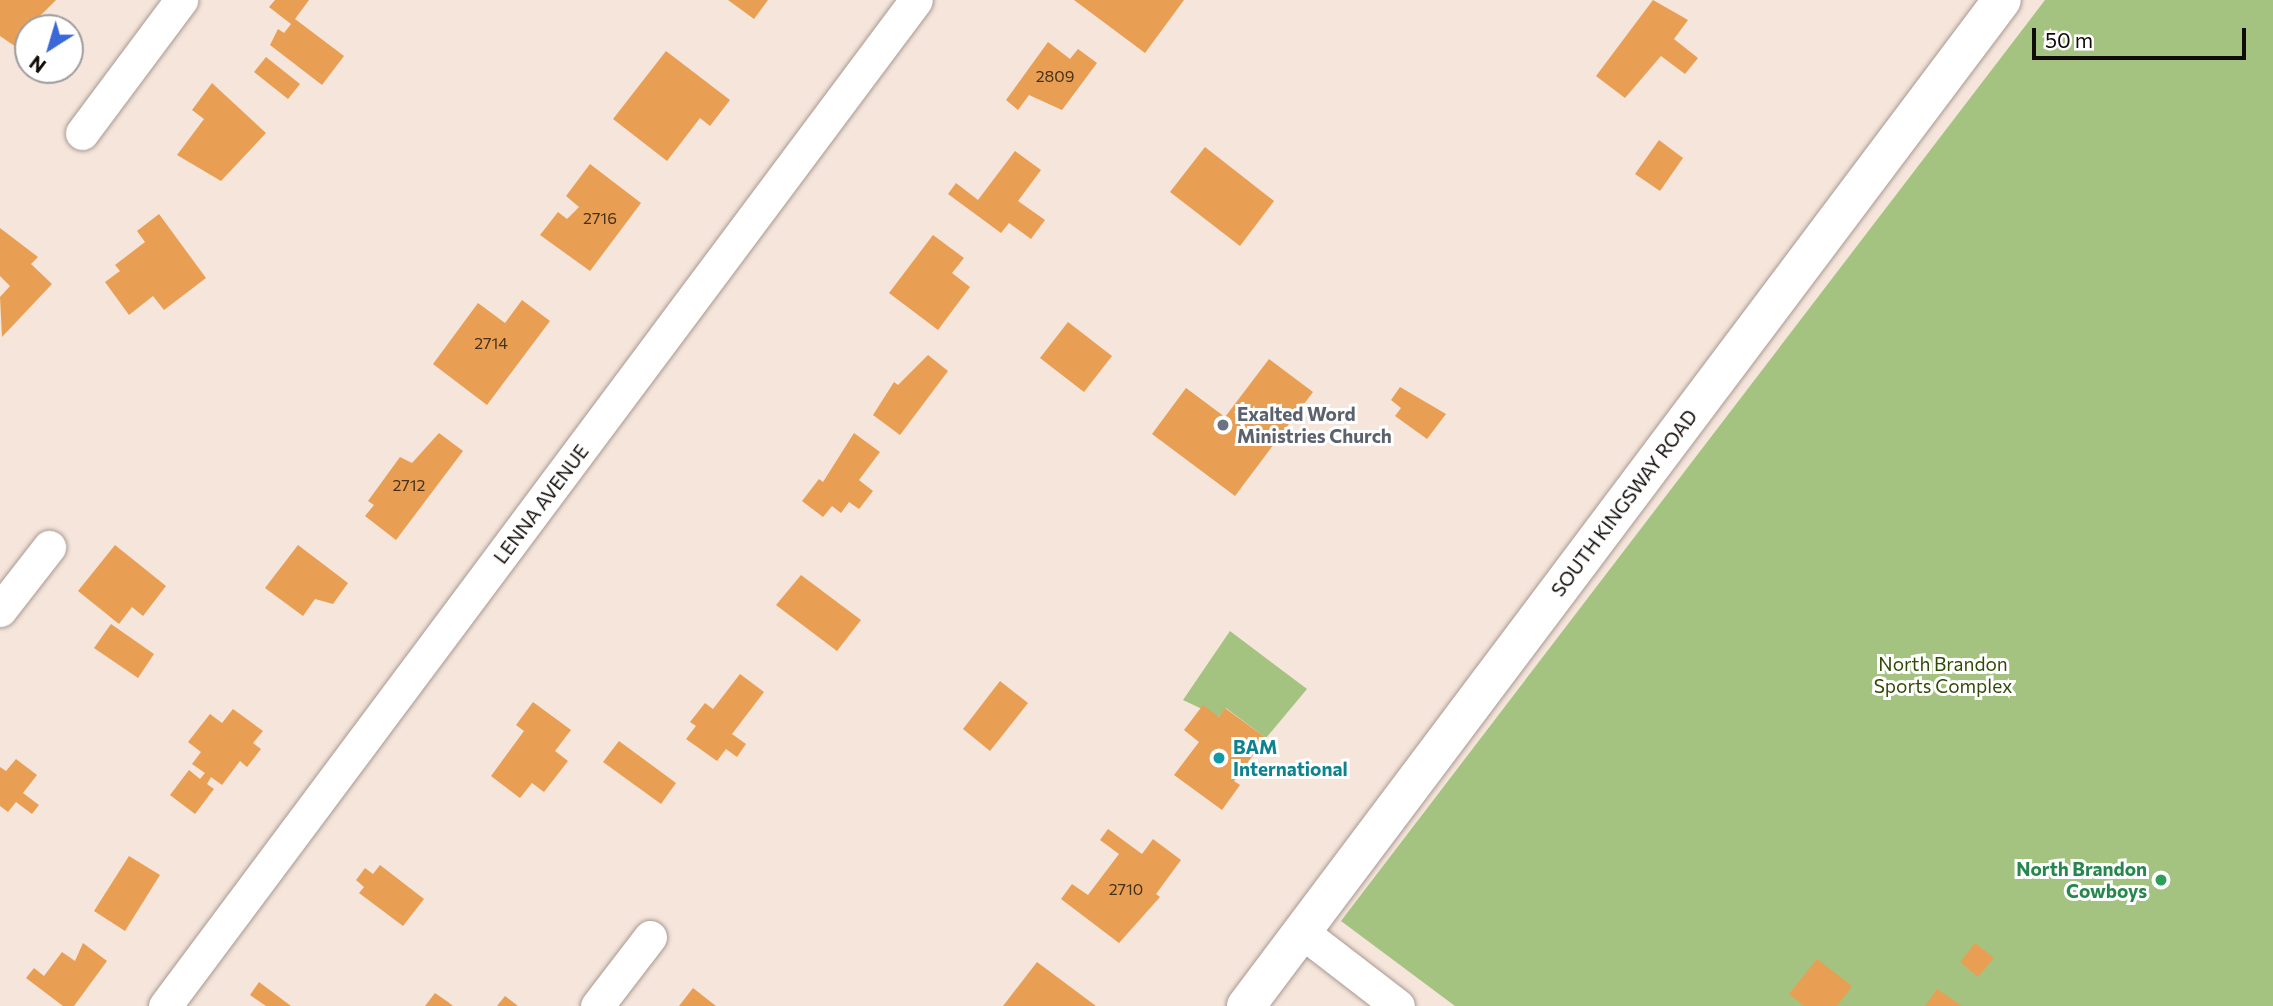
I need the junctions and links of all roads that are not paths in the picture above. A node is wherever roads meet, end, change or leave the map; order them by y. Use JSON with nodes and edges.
{"nodes":[{"id":1,"x":181,"y":0,"type":"edge"},
{"id":2,"x":916,"y":0,"type":"edge"},
{"id":3,"x":2002,"y":0,"type":"edge"},
{"id":4,"x":82,"y":133,"type":"dead end"},
{"id":5,"x":49,"y":547,"type":"dead end"},
{"id":6,"x":0,"y":610,"type":"edge"},
{"id":7,"x":1302,"y":932,"type":"junction"},
{"id":8,"x":650,"y":937,"type":"dead end"},
{"id":9,"x":165,"y":1006,"type":"edge"},
{"id":10,"x":597,"y":1006,"type":"edge"},
{"id":11,"x":1246,"y":1006,"type":"edge"},
{"id":12,"x":1398,"y":1006,"type":"edge"}],
"edges":[{"from":1,"to":4,"type":"street"},
{"from":2,"to":9,"type":"street","name":"LENNA AVENUE"},
{"from":3,"to":7,"type":"street","name":"SOUTH KINGSWAY ROAD"},
{"from":5,"to":6,"type":"street"},
{"from":7,"to":11,"type":"street","name":"SOUTH KINGSWAY ROAD"},
{"from":7,"to":12,"type":"street"},
{"from":8,"to":10,"type":"street"}]}
